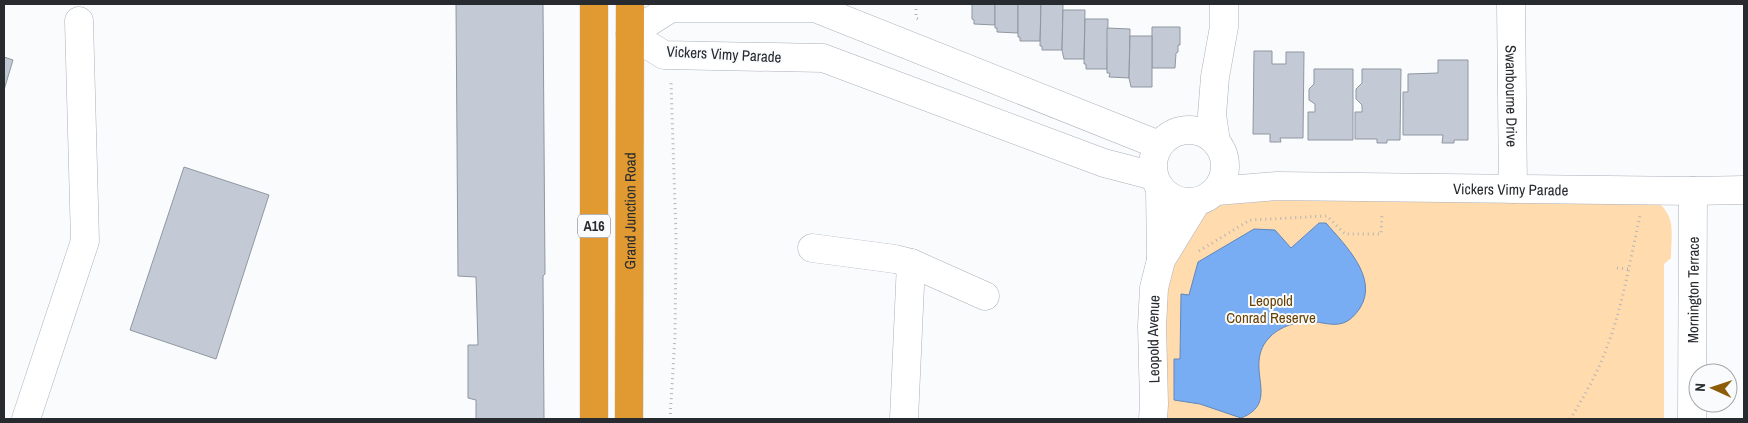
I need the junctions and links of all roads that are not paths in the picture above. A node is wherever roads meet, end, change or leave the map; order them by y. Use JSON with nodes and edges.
{"nodes":[{"id":1,"x":594,"y":4,"type":"edge"},
{"id":2,"x":630,"y":4,"type":"edge"},
{"id":3,"x":1224,"y":4,"type":"edge"},
{"id":4,"x":1511,"y":4,"type":"edge"},
{"id":5,"x":79,"y":21,"type":"dead end"},
{"id":6,"x":594,"y":33,"type":"junction"},
{"id":7,"x":630,"y":34,"type":"junction"},
{"id":8,"x":1215,"y":77,"type":"junction"},
{"id":9,"x":1168,"y":139,"type":"junction"},
{"id":10,"x":1220,"y":152,"type":"junction"},
{"id":11,"x":1157,"y":182,"type":"junction"},
{"id":12,"x":1277,"y":186,"type":"junction"},
{"id":13,"x":1513,"y":189,"type":"junction"},
{"id":14,"x":1744,"y":190,"type":"edge"},
{"id":15,"x":1693,"y":191,"type":"junction"},
{"id":16,"x":1206,"y":197,"type":"junction"},
{"id":17,"x":812,"y":248,"type":"dead end"},
{"id":18,"x":1161,"y":260,"type":"junction"},
{"id":19,"x":911,"y":263,"type":"junction"},
{"id":20,"x":985,"y":296,"type":"dead end"},
{"id":21,"x":26,"y":419,"type":"edge"},
{"id":22,"x":594,"y":419,"type":"edge"},
{"id":23,"x":629,"y":419,"type":"edge"},
{"id":24,"x":904,"y":419,"type":"edge"},
{"id":25,"x":1153,"y":419,"type":"edge"},
{"id":26,"x":1692,"y":419,"type":"edge"}],
"edges":[{"from":1,"to":6,"type":"highway","number":"A16"},
{"from":2,"to":7,"type":"highway","name":"Grand Junction Road","number":"A16"},
{"from":3,"to":8,"type":"street"},
{"from":4,"to":13,"type":"street","name":"Swanbourne Drive"},
{"from":5,"to":21,"type":"street"},
{"from":6,"to":7,"type":"highway"},
{"from":6,"to":22,"type":"highway","number":"A16"},
{"from":7,"to":9,"type":"street"},
{"from":7,"to":11,"type":"street","name":"Vickers Vimy Parade"},
{"from":7,"to":23,"type":"highway","name":"Grand Junction Road","number":"A16"},
{"from":8,"to":9,"type":"street"},
{"from":8,"to":10,"type":"street"},
{"from":9,"to":10,"type":"street"},
{"from":9,"to":11,"type":"street"},
{"from":10,"to":12,"type":"street","name":"Vickers Vimy Parade"},
{"from":10,"to":16,"type":"street"},
{"from":11,"to":16,"type":"street"},
{"from":11,"to":18,"type":"street","name":"Leopold Avenue"},
{"from":12,"to":13,"type":"street","name":"Vickers Vimy Parade"},
{"from":12,"to":16,"type":"street","name":"Vickers Vimy Parade"},
{"from":13,"to":15,"type":"street","name":"Vickers Vimy Parade"},
{"from":14,"to":15,"type":"street","name":"Vickers Vimy Parade"},
{"from":15,"to":26,"type":"street","name":"Mornington Terrace"},
{"from":16,"to":18,"type":"street","name":"Leopold Avenue"},
{"from":17,"to":19,"type":"street"},
{"from":18,"to":25,"type":"street","name":"Leopold Avenue"},
{"from":19,"to":20,"type":"street"},
{"from":19,"to":24,"type":"street"}]}
